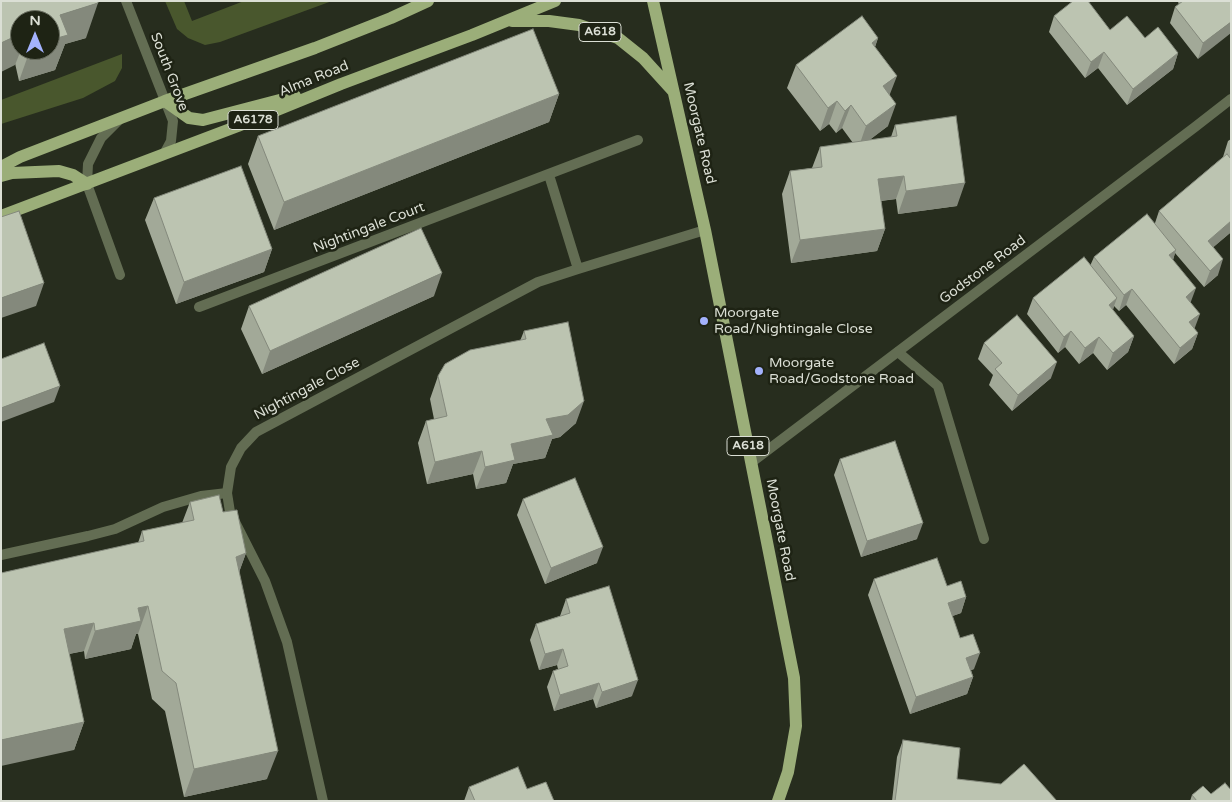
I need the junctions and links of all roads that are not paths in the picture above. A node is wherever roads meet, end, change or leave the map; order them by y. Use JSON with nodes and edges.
{"nodes":[{"id":1,"x":126,"y":1,"type":"edge"},
{"id":2,"x":428,"y":1,"type":"edge"},
{"id":3,"x":554,"y":1,"type":"edge"},
{"id":4,"x":653,"y":1,"type":"edge"},
{"id":5,"x":505,"y":22,"type":"junction"},
{"id":6,"x":341,"y":84,"type":"junction"},
{"id":7,"x":674,"y":92,"type":"junction"},
{"id":8,"x":1231,"y":99,"type":"edge"},
{"id":9,"x":165,"y":101,"type":"junction"},
{"id":10,"x":120,"y":118,"type":"junction"},
{"id":11,"x":638,"y":140,"type":"dead end"},
{"id":12,"x":164,"y":154,"type":"junction"},
{"id":13,"x":1,"y":168,"type":"edge"},
{"id":14,"x":549,"y":174,"type":"junction"},
{"id":15,"x":1,"y":176,"type":"edge"},
{"id":16,"x":87,"y":184,"type":"junction"},
{"id":17,"x":1,"y":216,"type":"edge"},
{"id":18,"x":706,"y":230,"type":"junction"},
{"id":19,"x":578,"y":269,"type":"junction"},
{"id":20,"x":120,"y":275,"type":"dead end"},
{"id":21,"x":199,"y":307,"type":"dead end"},
{"id":22,"x":898,"y":352,"type":"junction"},
{"id":23,"x":752,"y":462,"type":"junction"},
{"id":24,"x":227,"y":493,"type":"junction"},
{"id":25,"x":984,"y":539,"type":"dead end"},
{"id":26,"x":1,"y":556,"type":"edge"},
{"id":27,"x":323,"y":801,"type":"edge"},
{"id":28,"x":778,"y":801,"type":"edge"}],
"edges":[{"from":1,"to":9,"type":"street","name":"South Grove"},
{"from":2,"to":9,"type":"main road","name":"Alma Road"},
{"from":3,"to":5,"type":"main road","name":"Alma Road","number":"A6178"},
{"from":4,"to":7,"type":"main road","name":"Moorgate Road","number":"A618"},
{"from":5,"to":6,"type":"main road","name":"Alma Road","number":"A6178"},
{"from":5,"to":7,"type":"main road","number":"A618"},
{"from":6,"to":9,"type":"main road","number":"A6178"},
{"from":6,"to":12,"type":"main road","name":"Alma Road","number":"A6178"},
{"from":7,"to":18,"type":"main road","name":"Moorgate Road","number":"A618"},
{"from":8,"to":22,"type":"street","name":"Godstone Road"},
{"from":9,"to":10,"type":"main road","name":"Alma Road"},
{"from":9,"to":12,"type":"street","name":"South Grove"},
{"from":10,"to":13,"type":"main road","name":"Alma Road"},
{"from":10,"to":16,"type":"street"},
{"from":11,"to":14,"type":"street","name":"Nightingale Court"},
{"from":12,"to":16,"type":"main road","name":"Alma Road","number":"A6178"},
{"from":14,"to":19,"type":"street"},
{"from":14,"to":21,"type":"street","name":"Nightingale Court"},
{"from":15,"to":16,"type":"main road"},
{"from":16,"to":17,"type":"main road","name":"Alma Road","number":"A6178"},
{"from":16,"to":20,"type":"street"},
{"from":18,"to":19,"type":"street","name":"Nightingale Close"},
{"from":18,"to":23,"type":"main road","name":"Moorgate Road","number":"A618"},
{"from":19,"to":24,"type":"street","name":"Nightingale Close"},
{"from":22,"to":23,"type":"street","name":"Godstone Road"},
{"from":22,"to":25,"type":"street"},
{"from":23,"to":28,"type":"main road","name":"Moorgate Road","number":"A618"},
{"from":24,"to":26,"type":"street"},
{"from":24,"to":27,"type":"street","name":"Nightingale Close"}]}
